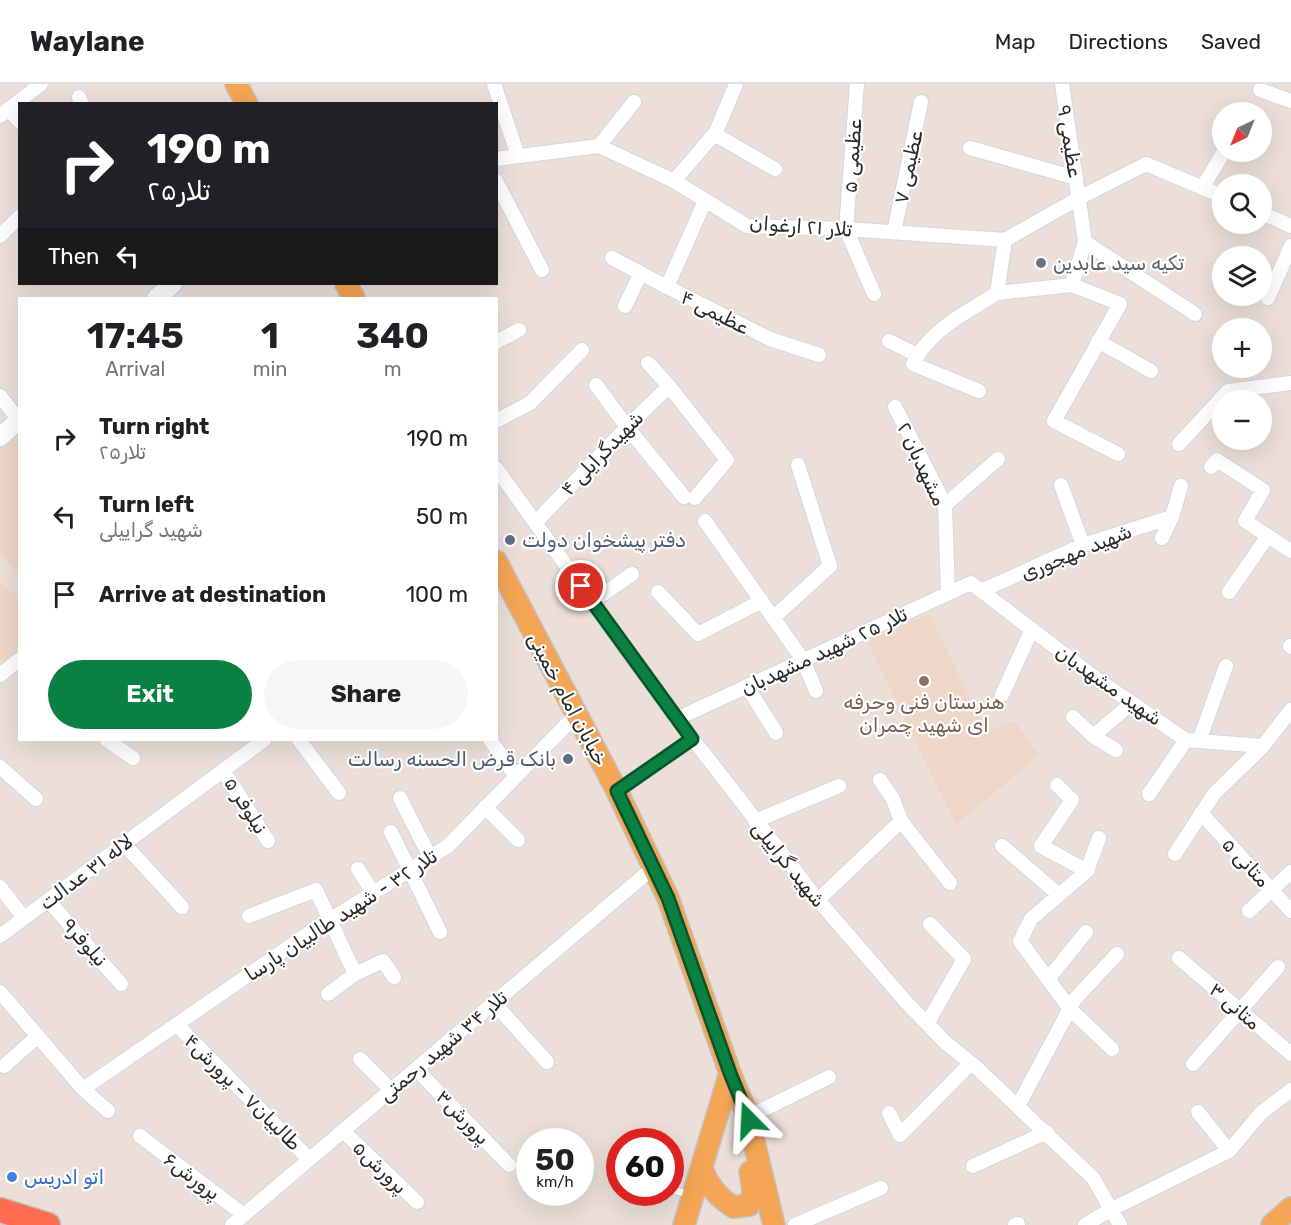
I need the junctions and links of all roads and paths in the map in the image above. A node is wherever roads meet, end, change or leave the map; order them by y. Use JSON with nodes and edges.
{"nodes":[{"id":1,"x":41,"y":84,"type":"edge"},
{"id":2,"x":236,"y":84,"type":"edge"},
{"id":3,"x":494,"y":84,"type":"edge"},
{"id":4,"x":736,"y":84,"type":"edge"},
{"id":5,"x":857,"y":84,"type":"edge"},
{"id":6,"x":1062,"y":84,"type":"edge"},
{"id":7,"x":1260,"y":90,"type":"dead end"},
{"id":8,"x":1291,"y":100,"type":"edge"},
{"id":9,"x":18,"y":102,"type":"edge"},
{"id":10,"x":18,"y":102,"type":"edge"},
{"id":11,"x":246,"y":102,"type":"edge"},
{"id":12,"x":634,"y":102,"type":"dead end"},
{"id":13,"x":921,"y":102,"type":"dead end"},
{"id":14,"x":4,"y":113,"type":"edge"},
{"id":15,"x":18,"y":121,"type":"edge"},
{"id":16,"x":714,"y":134,"type":"junction"},
{"id":17,"x":599,"y":146,"type":"junction"},
{"id":18,"x":970,"y":148,"type":"dead end"},
{"id":19,"x":518,"y":156,"type":"junction"},
{"id":20,"x":498,"y":159,"type":"edge"},
{"id":21,"x":1218,"y":162,"type":"edge"},
{"id":22,"x":775,"y":169,"type":"dead end"},
{"id":23,"x":1076,"y":178,"type":"junction"},
{"id":24,"x":674,"y":181,"type":"junction"},
{"id":25,"x":498,"y":185,"type":"edge"},
{"id":26,"x":1202,"y":188,"type":"junction"},
{"id":27,"x":1212,"y":192,"type":"edge"},
{"id":28,"x":1079,"y":198,"type":"junction"},
{"id":29,"x":705,"y":201,"type":"junction"},
{"id":30,"x":1272,"y":217,"type":"edge"},
{"id":31,"x":18,"y":218,"type":"edge"},
{"id":32,"x":1291,"y":226,"type":"edge"},
{"id":33,"x":846,"y":229,"type":"junction"},
{"id":34,"x":894,"y":232,"type":"junction"},
{"id":35,"x":0,"y":236,"type":"edge"},
{"id":36,"x":1005,"y":240,"type":"junction"},
{"id":37,"x":1085,"y":242,"type":"junction"},
{"id":38,"x":1291,"y":246,"type":"edge"},
{"id":39,"x":612,"y":258,"type":"dead end"},
{"id":40,"x":542,"y":270,"type":"dead end"},
{"id":41,"x":640,"y":273,"type":"junction"},
{"id":42,"x":1072,"y":285,"type":"junction"},
{"id":43,"x":668,"y":287,"type":"junction"},
{"id":44,"x":1272,"y":289,"type":"edge"},
{"id":45,"x":997,"y":292,"type":"junction"},
{"id":46,"x":874,"y":294,"type":"dead end"},
{"id":47,"x":625,"y":306,"type":"dead end"},
{"id":48,"x":1195,"y":314,"type":"dead end"},
{"id":49,"x":519,"y":330,"type":"dead end"},
{"id":50,"x":498,"y":341,"type":"edge"},
{"id":51,"x":889,"y":341,"type":"dead end"},
{"id":52,"x":1098,"y":342,"type":"junction"},
{"id":53,"x":582,"y":350,"type":"dead end"},
{"id":54,"x":819,"y":355,"type":"dead end"},
{"id":55,"x":648,"y":363,"type":"dead end"},
{"id":56,"x":912,"y":364,"type":"junction"},
{"id":57,"x":1151,"y":371,"type":"dead end"},
{"id":58,"x":1291,"y":383,"type":"edge"},
{"id":59,"x":596,"y":385,"type":"dead end"},
{"id":60,"x":669,"y":386,"type":"junction"},
{"id":61,"x":979,"y":391,"type":"dead end"},
{"id":62,"x":0,"y":396,"type":"edge"},
{"id":63,"x":895,"y":407,"type":"dead end"},
{"id":64,"x":18,"y":419,"type":"edge"},
{"id":65,"x":498,"y":419,"type":"edge"},
{"id":66,"x":18,"y":421,"type":"edge"},
{"id":67,"x":627,"y":426,"type":"junction"},
{"id":68,"x":0,"y":437,"type":"edge"},
{"id":69,"x":1179,"y":444,"type":"dead end"},
{"id":70,"x":1118,"y":454,"type":"dead end"},
{"id":71,"x":998,"y":459,"type":"dead end"},
{"id":72,"x":798,"y":465,"type":"dead end"},
{"id":73,"x":1211,"y":467,"type":"dead end"},
{"id":74,"x":498,"y":471,"type":"edge"},
{"id":75,"x":1061,"y":485,"type":"dead end"},
{"id":76,"x":1181,"y":486,"type":"dead end"},
{"id":77,"x":945,"y":505,"type":"junction"},
{"id":78,"x":1172,"y":516,"type":"junction"},
{"id":79,"x":705,"y":521,"type":"dead end"},
{"id":80,"x":536,"y":522,"type":"junction"},
{"id":81,"x":1268,"y":536,"type":"junction"},
{"id":82,"x":1162,"y":538,"type":"dead end"},
{"id":83,"x":1083,"y":545,"type":"junction"},
{"id":84,"x":1291,"y":551,"type":"edge"},
{"id":85,"x":498,"y":566,"type":"edge"},
{"id":86,"x":632,"y":574,"type":"dead end"},
{"id":87,"x":976,"y":587,"type":"junction"},
{"id":88,"x":658,"y":592,"type":"dead end"},
{"id":89,"x":1229,"y":592,"type":"dead end"},
{"id":90,"x":948,"y":594,"type":"junction"},
{"id":91,"x":762,"y":601,"type":"junction"},
{"id":92,"x":592,"y":602,"type":"junction"},
{"id":93,"x":774,"y":617,"type":"junction"},
{"id":94,"x":1032,"y":630,"type":"junction"},
{"id":95,"x":803,"y":660,"type":"junction"},
{"id":96,"x":1226,"y":666,"type":"dead end"},
{"id":97,"x":747,"y":686,"type":"junction"},
{"id":98,"x":816,"y":691,"type":"dead end"},
{"id":99,"x":1002,"y":695,"type":"dead end"},
{"id":100,"x":1132,"y":703,"type":"junction"},
{"id":101,"x":576,"y":715,"type":"junction"},
{"id":102,"x":1073,"y":717,"type":"dead end"},
{"id":103,"x":676,"y":719,"type":"junction"},
{"id":104,"x":1288,"y":721,"type":"edge"},
{"id":105,"x":776,"y":733,"type":"dead end"},
{"id":106,"x":1093,"y":735,"type":"junction"},
{"id":107,"x":692,"y":739,"type":"junction"},
{"id":108,"x":1193,"y":740,"type":"junction"},
{"id":109,"x":108,"y":741,"type":"edge"},
{"id":110,"x":258,"y":741,"type":"edge"},
{"id":111,"x":300,"y":741,"type":"edge"},
{"id":112,"x":491,"y":741,"type":"edge"},
{"id":113,"x":1263,"y":746,"type":"junction"},
{"id":114,"x":1116,"y":750,"type":"dead end"},
{"id":115,"x":133,"y":758,"type":"dead end"},
{"id":116,"x":0,"y":767,"type":"edge"},
{"id":117,"x":223,"y":770,"type":"junction"},
{"id":118,"x":516,"y":776,"type":"junction"},
{"id":119,"x":880,"y":780,"type":"dead end"},
{"id":120,"x":1057,"y":785,"type":"dead end"},
{"id":121,"x":839,"y":786,"type":"dead end"},
{"id":122,"x":617,"y":791,"type":"junction"},
{"id":123,"x":339,"y":793,"type":"dead end"},
{"id":124,"x":1149,"y":794,"type":"dead end"},
{"id":125,"x":400,"y":798,"type":"dead end"},
{"id":126,"x":36,"y":799,"type":"dead end"},
{"id":127,"x":485,"y":807,"type":"junction"},
{"id":128,"x":1201,"y":813,"type":"junction"},
{"id":129,"x":755,"y":821,"type":"junction"},
{"id":130,"x":901,"y":821,"type":"junction"},
{"id":131,"x":391,"y":832,"type":"dead end"},
{"id":132,"x":1099,"y":838,"type":"dead end"},
{"id":133,"x":518,"y":840,"type":"dead end"},
{"id":134,"x":268,"y":841,"type":"dead end"},
{"id":135,"x":124,"y":844,"type":"junction"},
{"id":136,"x":1002,"y":846,"type":"dead end"},
{"id":137,"x":1175,"y":854,"type":"dead end"},
{"id":138,"x":430,"y":856,"type":"junction"},
{"id":139,"x":654,"y":867,"type":"junction"},
{"id":140,"x":358,"y":868,"type":"dead end"},
{"id":141,"x":410,"y":869,"type":"junction"},
{"id":142,"x":1087,"y":871,"type":"junction"},
{"id":143,"x":1291,"y":872,"type":"edge"},
{"id":144,"x":950,"y":883,"type":"dead end"},
{"id":145,"x":0,"y":887,"type":"edge"},
{"id":146,"x":1272,"y":889,"type":"junction"},
{"id":147,"x":373,"y":893,"type":"junction"},
{"id":148,"x":1059,"y":895,"type":"junction"},
{"id":149,"x":48,"y":900,"type":"junction"},
{"id":150,"x":818,"y":900,"type":"junction"},
{"id":151,"x":182,"y":907,"type":"dead end"},
{"id":152,"x":1249,"y":911,"type":"dead end"},
{"id":153,"x":1291,"y":911,"type":"edge"},
{"id":154,"x":249,"y":916,"type":"dead end"},
{"id":155,"x":24,"y":918,"type":"junction"},
{"id":156,"x":331,"y":920,"type":"junction"},
{"id":157,"x":930,"y":924,"type":"dead end"},
{"id":158,"x":440,"y":932,"type":"dead end"},
{"id":159,"x":1086,"y":932,"type":"dead end"},
{"id":160,"x":0,"y":936,"type":"edge"},
{"id":161,"x":1117,"y":954,"type":"dead end"},
{"id":162,"x":1179,"y":958,"type":"dead end"},
{"id":163,"x":1278,"y":967,"type":"dead end"},
{"id":164,"x":355,"y":974,"type":"junction"},
{"id":165,"x":394,"y":977,"type":"dead end"},
{"id":166,"x":1048,"y":979,"type":"junction"},
{"id":167,"x":121,"y":984,"type":"dead end"},
{"id":168,"x":0,"y":992,"type":"edge"},
{"id":169,"x":328,"y":994,"type":"dead end"},
{"id":170,"x":494,"y":1003,"type":"junction"},
{"id":171,"x":1070,"y":1009,"type":"junction"},
{"id":172,"x":1240,"y":1010,"type":"junction"},
{"id":173,"x":927,"y":1024,"type":"junction"},
{"id":174,"x":177,"y":1025,"type":"junction"},
{"id":175,"x":38,"y":1036,"type":"junction"},
{"id":176,"x":1112,"y":1049,"type":"dead end"},
{"id":177,"x":1291,"y":1054,"type":"edge"},
{"id":178,"x":360,"y":1059,"type":"dead end"},
{"id":179,"x":547,"y":1062,"type":"dead end"},
{"id":180,"x":971,"y":1063,"type":"junction"},
{"id":181,"x":1193,"y":1065,"type":"dead end"},
{"id":182,"x":4,"y":1066,"type":"dead end"},
{"id":183,"x":416,"y":1069,"type":"junction"},
{"id":184,"x":730,"y":1073,"type":"junction"},
{"id":185,"x":829,"y":1077,"type":"dead end"},
{"id":186,"x":83,"y":1089,"type":"junction"},
{"id":187,"x":392,"y":1090,"type":"junction"},
{"id":188,"x":1291,"y":1090,"type":"edge"},
{"id":189,"x":1018,"y":1106,"type":"junction"},
{"id":190,"x":108,"y":1111,"type":"dead end"},
{"id":191,"x":1198,"y":1112,"type":"dead end"},
{"id":192,"x":889,"y":1113,"type":"dead end"},
{"id":193,"x":748,"y":1119,"type":"junction"},
{"id":194,"x":342,"y":1131,"type":"junction"},
{"id":195,"x":1047,"y":1132,"type":"junction"},
{"id":196,"x":140,"y":1136,"type":"dead end"},
{"id":197,"x":1229,"y":1151,"type":"junction"},
{"id":198,"x":309,"y":1159,"type":"junction"},
{"id":199,"x":509,"y":1165,"type":"dead end"},
{"id":200,"x":973,"y":1166,"type":"dead end"},
{"id":201,"x":702,"y":1168,"type":"junction"},
{"id":202,"x":881,"y":1188,"type":"dead end"},
{"id":203,"x":684,"y":1193,"type":"edge"},
{"id":204,"x":692,"y":1195,"type":"junction"},
{"id":205,"x":417,"y":1202,"type":"dead end"},
{"id":206,"x":1291,"y":1208,"type":"edge"},
{"id":207,"x":0,"y":1210,"type":"edge"},
{"id":208,"x":1110,"y":1210,"type":"junction"},
{"id":209,"x":244,"y":1215,"type":"junction"},
{"id":210,"x":48,"y":1225,"type":"edge"},
{"id":211,"x":232,"y":1225,"type":"edge"},
{"id":212,"x":684,"y":1225,"type":"edge"},
{"id":213,"x":774,"y":1225,"type":"edge"},
{"id":214,"x":795,"y":1225,"type":"edge"},
{"id":215,"x":1085,"y":1225,"type":"edge"},
{"id":216,"x":1120,"y":1225,"type":"edge"},
{"id":217,"x":1272,"y":1225,"type":"edge"}],
"edges":[{"from":1,"to":9,"type":"street"},
{"from":2,"to":11,"type":"main road"},
{"from":3,"to":19,"type":"street"},
{"from":4,"to":16,"type":"street"},
{"from":5,"to":33,"type":"street","name":"عظیمی ۵"},
{"from":6,"to":23,"type":"street","name":"عظیمی ۹"},
{"from":7,"to":8,"type":"street"},
{"from":10,"to":14,"type":"street"},
{"from":12,"to":17,"type":"street"},
{"from":13,"to":34,"type":"street","name":"عظیمی ۷"},
{"from":14,"to":15,"type":"street"},
{"from":16,"to":22,"type":"street"},
{"from":16,"to":24,"type":"street"},
{"from":17,"to":19,"type":"street"},
{"from":17,"to":24,"type":"street","name":"تلار ۲۱ ارغوان"},
{"from":18,"to":23,"type":"street"},
{"from":19,"to":20,"type":"street"},
{"from":21,"to":26,"type":"street"},
{"from":23,"to":28,"type":"street","name":"عظیمی ۹"},
{"from":24,"to":29,"type":"street","name":"تلار ۲۱ ارغوان"},
{"from":25,"to":40,"type":"street"},
{"from":26,"to":27,"type":"street"},
{"from":26,"to":28,"type":"street"},
{"from":28,"to":36,"type":"street"},
{"from":28,"to":37,"type":"street","name":"عظیمی ۹"},
{"from":29,"to":33,"type":"street","name":"تلار ۲۱ ارغوان"},
{"from":29,"to":43,"type":"street","name":"عظیمی ۴"},
{"from":30,"to":32,"type":"street"},
{"from":31,"to":35,"type":"street"},
{"from":33,"to":34,"type":"street","name":"تلار ۲۱ ارغوان"},
{"from":33,"to":46,"type":"street"},
{"from":34,"to":36,"type":"street","name":"تلار ۲۱ ارغوان"},
{"from":36,"to":45,"type":"street"},
{"from":37,"to":42,"type":"street"},
{"from":37,"to":48,"type":"street"},
{"from":38,"to":44,"type":"street"},
{"from":39,"to":41,"type":"street"},
{"from":41,"to":43,"type":"street"},
{"from":41,"to":47,"type":"street"},
{"from":42,"to":45,"type":"street"},
{"from":42,"to":52,"type":"street"},
{"from":43,"to":54,"type":"street","name":"عظیمی ۴"},
{"from":45,"to":56,"type":"street"},
{"from":49,"to":50,"type":"street"},
{"from":51,"to":56,"type":"street"},
{"from":52,"to":57,"type":"street"},
{"from":52,"to":70,"type":"street"},
{"from":53,"to":65,"type":"street"},
{"from":55,"to":60,"type":"street"},
{"from":56,"to":61,"type":"street"},
{"from":58,"to":69,"type":"street"},
{"from":59,"to":67,"type":"street"},
{"from":60,"to":67,"type":"street","name":"شهیدگرایلی ۴"},
{"from":60,"to":67,"type":"street"},
{"from":62,"to":64,"type":"street"},
{"from":63,"to":77,"type":"street","name":"مشهدبان ۲"},
{"from":66,"to":68,"type":"main road"},
{"from":67,"to":80,"type":"street","name":"شهیدگرایلی ۴"},
{"from":71,"to":77,"type":"street"},
{"from":72,"to":93,"type":"street"},
{"from":73,"to":81,"type":"street"},
{"from":74,"to":80,"type":"street","name":"شهید گراییلی"},
{"from":75,"to":83,"type":"street"},
{"from":76,"to":78,"type":"street"},
{"from":77,"to":90,"type":"street","name":"مشهدبان ۲"},
{"from":78,"to":82,"type":"street"},
{"from":78,"to":83,"type":"street","name":"شهید مهجوری"},
{"from":79,"to":91,"type":"street"},
{"from":80,"to":92,"type":"street","name":"شهید گراییلی"},
{"from":81,"to":84,"type":"street"},
{"from":81,"to":89,"type":"street"},
{"from":83,"to":87,"type":"street","name":"شهید مهجوری"},
{"from":85,"to":101,"type":"main road","name":"خیابان امام خمینی"},
{"from":86,"to":92,"type":"street"},
{"from":87,"to":90,"type":"street","name":"تلار ۲۵ شهید مشهدبان"},
{"from":87,"to":94,"type":"street","name":"شهید مشهدبان"},
{"from":88,"to":91,"type":"street"},
{"from":90,"to":95,"type":"street","name":"تلار ۲۵ شهید مشهدبان"},
{"from":91,"to":93,"type":"street"},
{"from":92,"to":103,"type":"street","name":"شهید گراییلی"},
{"from":93,"to":95,"type":"street"},
{"from":94,"to":99,"type":"street"},
{"from":94,"to":100,"type":"street","name":"شهید مشهدبان"},
{"from":95,"to":97,"type":"street","name":"تلار ۲۵ شهید مشهدبان"},
{"from":95,"to":98,"type":"street"},
{"from":96,"to":108,"type":"street"},
{"from":97,"to":103,"type":"street","name":"تلار ۲۵ شهید مشهدبان"},
{"from":97,"to":105,"type":"street"},
{"from":100,"to":106,"type":"street"},
{"from":100,"to":108,"type":"street","name":"شهید مشهدبان"},
{"from":101,"to":118,"type":"street","name":"تلار ۳۲ - شهید طالبیان پارسا"},
{"from":101,"to":122,"type":"main road","name":"خیابان امام خمینی"},
{"from":102,"to":106,"type":"street"},
{"from":103,"to":107,"type":"street","name":"شهید گراییلی"},
{"from":104,"to":113,"type":"street"},
{"from":106,"to":114,"type":"street"},
{"from":107,"to":122,"type":"street"},
{"from":107,"to":129,"type":"street","name":"شهید گراییلی"},
{"from":108,"to":113,"type":"street","name":"شهید مشهدبان"},
{"from":108,"to":124,"type":"street"},
{"from":109,"to":115,"type":"street"},
{"from":110,"to":117,"type":"street","name":"لاله ۳۱ عدالت"},
{"from":111,"to":123,"type":"street"},
{"from":112,"to":118,"type":"street"},
{"from":113,"to":128,"type":"street"},
{"from":116,"to":126,"type":"street"},
{"from":117,"to":134,"type":"street","name":"نیلوفر ۵"},
{"from":117,"to":135,"type":"street","name":"لاله ۳۱ عدالت"},
{"from":118,"to":127,"type":"street","name":"تلار ۳۲ - شهید طالبیان پارسا"},
{"from":119,"to":130,"type":"street"},
{"from":120,"to":142,"type":"street"},
{"from":121,"to":129,"type":"street"},
{"from":122,"to":139,"type":"main road","name":"خیابان امام خمینی"},
{"from":125,"to":138,"type":"street"},
{"from":127,"to":133,"type":"street"},
{"from":127,"to":138,"type":"street","name":"تلار ۳۲ - شهید طالبیان پارسا"},
{"from":128,"to":137,"type":"street"},
{"from":128,"to":146,"type":"street","name":"متانی ۵"},
{"from":129,"to":150,"type":"street","name":"شهید گراییلی"},
{"from":130,"to":144,"type":"street"},
{"from":130,"to":150,"type":"street"},
{"from":131,"to":141,"type":"street"},
{"from":132,"to":142,"type":"street"},
{"from":135,"to":149,"type":"street","name":"لاله ۳۱ عدالت"},
{"from":135,"to":151,"type":"street"},
{"from":136,"to":148,"type":"street"},
{"from":138,"to":141,"type":"street","name":"تلار ۳۲ - شهید طالبیان پارسا"},
{"from":139,"to":170,"type":"street","name":"تلار ۳۴ شهید رحمتی"},
{"from":139,"to":184,"type":"main road","name":"خیابان امام خمینی"},
{"from":140,"to":147,"type":"street"},
{"from":141,"to":147,"type":"street","name":"تلار ۳۲ - شهید طالبیان پارسا"},
{"from":141,"to":158,"type":"street"},
{"from":142,"to":148,"type":"street"},
{"from":143,"to":146,"type":"street"},
{"from":145,"to":155,"type":"street"},
{"from":146,"to":152,"type":"street"},
{"from":146,"to":153,"type":"street","name":"متانی ۵"},
{"from":147,"to":156,"type":"street","name":"تلار ۳۲ - شهید طالبیان پارسا"},
{"from":148,"to":166,"type":"street"},
{"from":149,"to":155,"type":"street","name":"لاله ۳۱ عدالت"},
{"from":149,"to":167,"type":"street","name":"نیلوفر۹"},
{"from":150,"to":173,"type":"street","name":"شهید گراییلی"},
{"from":154,"to":156,"type":"street"},
{"from":155,"to":160,"type":"street","name":"لاله ۳۱ عدالت"},
{"from":156,"to":164,"type":"street"},
{"from":156,"to":174,"type":"street","name":"تلار ۳۲ - شهید طالبیان پارسا"},
{"from":157,"to":173,"type":"street"},
{"from":159,"to":166,"type":"street"},
{"from":161,"to":171,"type":"street"},
{"from":162,"to":172,"type":"street","name":"متانی ۳"},
{"from":163,"to":172,"type":"street"},
{"from":164,"to":165,"type":"street"},
{"from":164,"to":169,"type":"street"},
{"from":166,"to":171,"type":"street"},
{"from":168,"to":175,"type":"street"},
{"from":170,"to":179,"type":"street"},
{"from":170,"to":183,"type":"street","name":"تلار ۳۴ شهید رحمتی"},
{"from":171,"to":176,"type":"street"},
{"from":171,"to":189,"type":"street"},
{"from":172,"to":177,"type":"street","name":"متانی ۳"},
{"from":172,"to":181,"type":"street"},
{"from":173,"to":180,"type":"street","name":"شهید گراییلی"},
{"from":174,"to":186,"type":"street","name":"تلار ۳۲ - شهید طالبیان پارسا"},
{"from":174,"to":198,"type":"street","name":"طالبیان۷ - پرورش۴"},
{"from":175,"to":182,"type":"street"},
{"from":175,"to":186,"type":"street"},
{"from":178,"to":187,"type":"street"},
{"from":180,"to":189,"type":"street","name":"شهید گراییلی"},
{"from":180,"to":192,"type":"street"},
{"from":183,"to":187,"type":"street","name":"تلار ۳۴ شهید رحمتی"},
{"from":183,"to":199,"type":"street","name":"پرورش۳"},
{"from":184,"to":193,"type":"main road","name":"خیابان امام خمینی"},
{"from":184,"to":201,"type":"main road"},
{"from":185,"to":193,"type":"street"},
{"from":186,"to":190,"type":"street"},
{"from":187,"to":194,"type":"street","name":"تلار ۳۴ شهید رحمتی"},
{"from":188,"to":197,"type":"street"},
{"from":189,"to":195,"type":"street","name":"شهید گراییلی"},
{"from":191,"to":197,"type":"street"},
{"from":193,"to":201,"type":"main road"},
{"from":193,"to":213,"type":"main road","name":"خیابان امام خمینی"},
{"from":194,"to":198,"type":"street","name":"تلار ۳۴ شهید رحمتی"},
{"from":194,"to":205,"type":"street","name":"پرورش۵"},
{"from":195,"to":200,"type":"street"},
{"from":195,"to":208,"type":"street","name":"شهید گراییلی"},
{"from":196,"to":209,"type":"street","name":"پرورش۶"},
{"from":197,"to":208,"type":"street"},
{"from":198,"to":209,"type":"street","name":"تلار ۳۴ شهید رحمتی"},
{"from":201,"to":204,"type":"main road"},
{"from":202,"to":214,"type":"street"},
{"from":203,"to":204,"type":"lane"},
{"from":204,"to":212,"type":"main road"},
{"from":206,"to":217,"type":"main road"},
{"from":207,"to":210,"type":"highway"},
{"from":208,"to":215,"type":"street"},
{"from":208,"to":216,"type":"street","name":"شهید گراییلی"},
{"from":209,"to":211,"type":"street","name":"تلار ۳۴ شهید رحمتی"}]}
